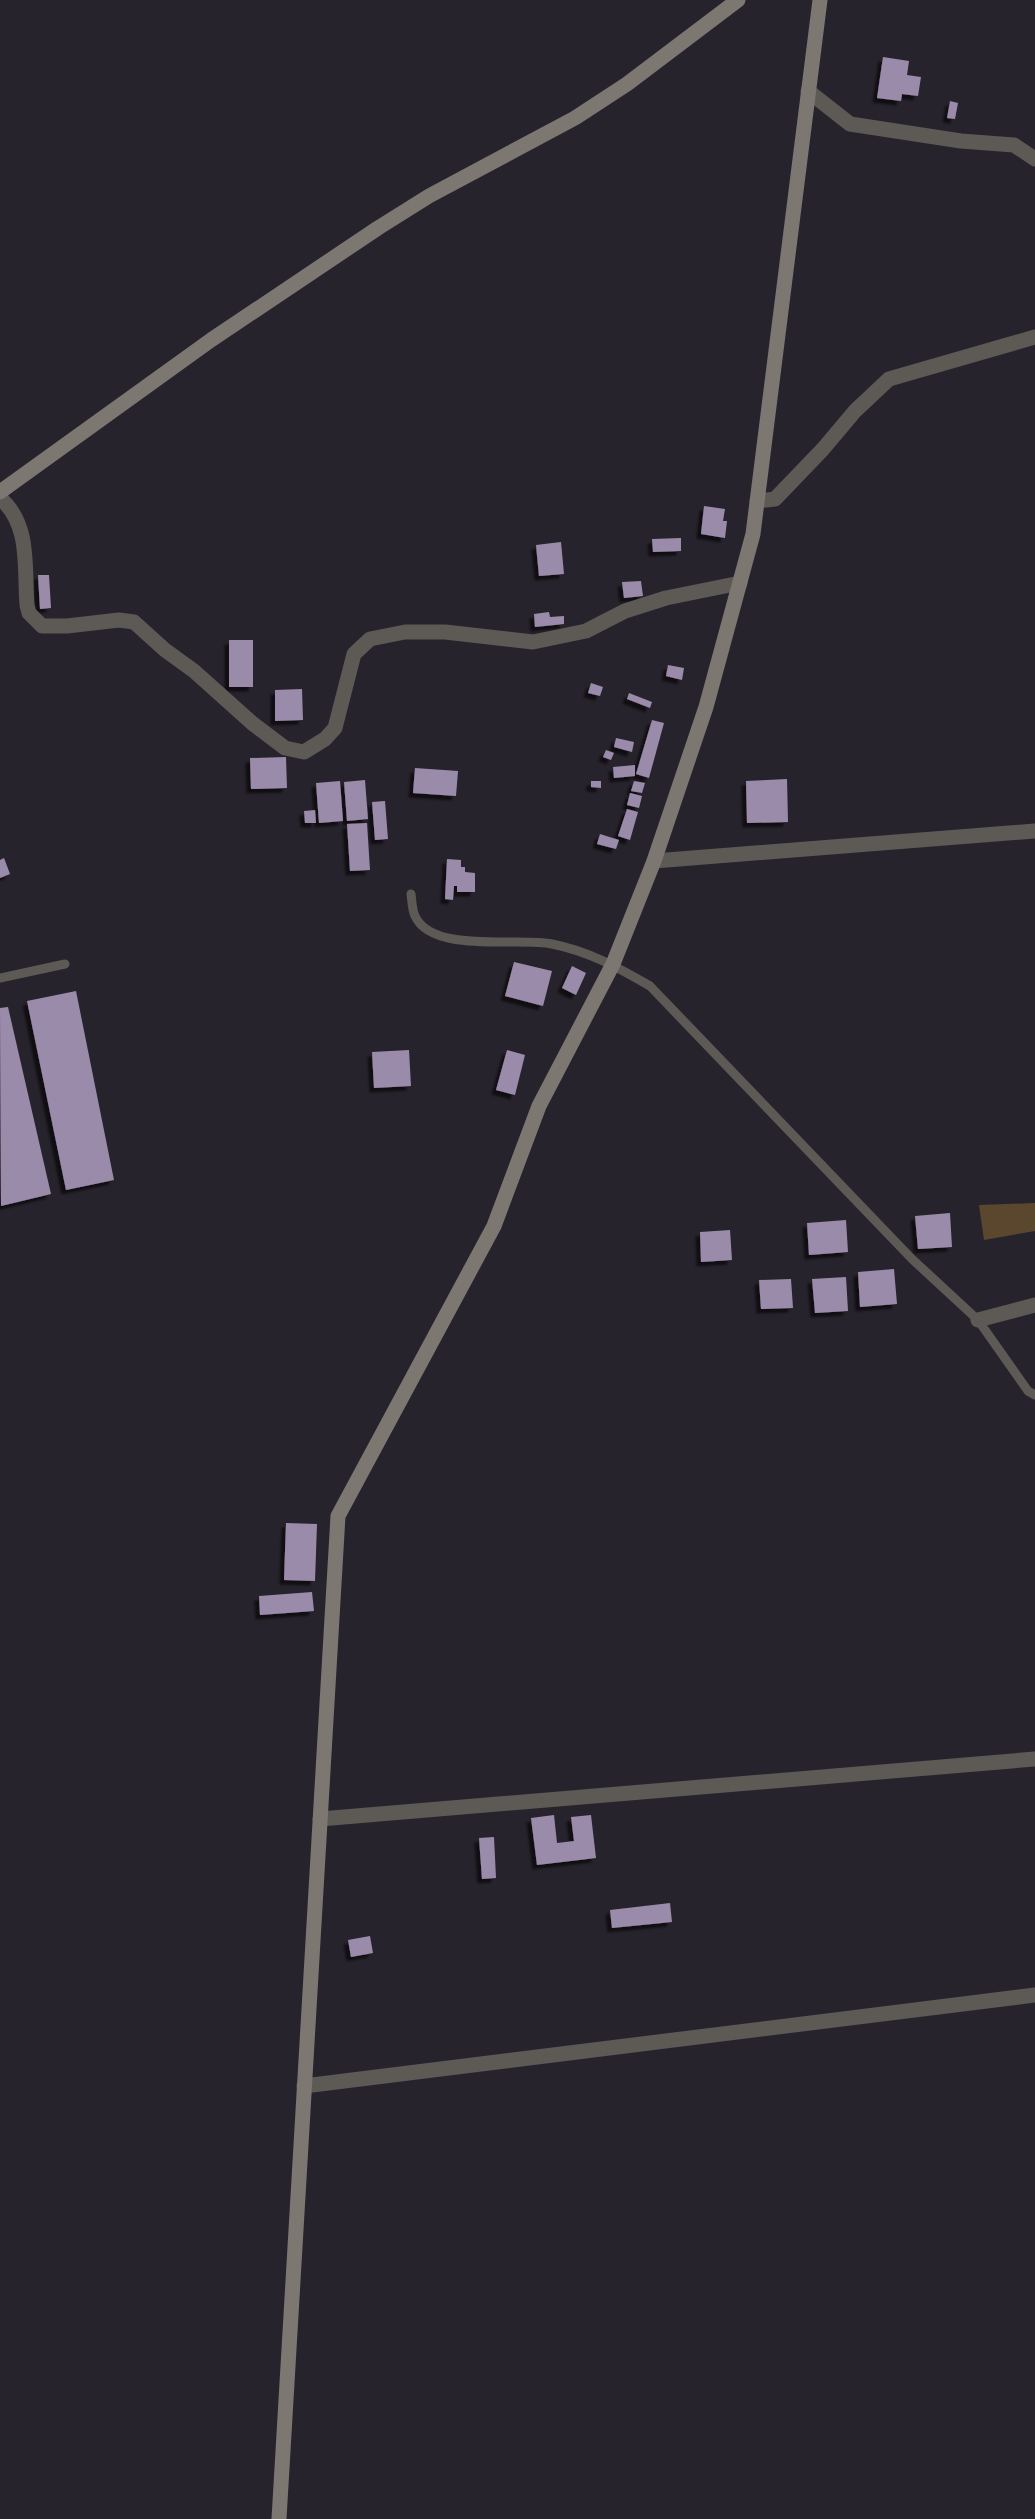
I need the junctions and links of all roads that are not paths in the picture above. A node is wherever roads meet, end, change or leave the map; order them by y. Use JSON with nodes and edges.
{"nodes":[{"id":1,"x":738,"y":0,"type":"edge"},
{"id":2,"x":820,"y":0,"type":"edge"},
{"id":3,"x":808,"y":92,"type":"junction"},
{"id":4,"x":1035,"y":159,"type":"edge"},
{"id":5,"x":1035,"y":337,"type":"edge"},
{"id":6,"x":0,"y":492,"type":"edge"},
{"id":7,"x":0,"y":498,"type":"edge"},
{"id":8,"x":757,"y":501,"type":"junction"},
{"id":9,"x":740,"y":583,"type":"junction"},
{"id":10,"x":1035,"y":831,"type":"edge"},
{"id":11,"x":654,"y":861,"type":"junction"},
{"id":12,"x":411,"y":894,"type":"dead end"},
{"id":13,"x":65,"y":964,"type":"dead end"},
{"id":14,"x":613,"y":964,"type":"junction"},
{"id":15,"x":0,"y":978,"type":"edge"},
{"id":16,"x":1035,"y":1306,"type":"edge"},
{"id":17,"x":978,"y":1320,"type":"junction"},
{"id":18,"x":1035,"y":1395,"type":"edge"},
{"id":19,"x":1035,"y":1759,"type":"edge"},
{"id":20,"x":320,"y":1819,"type":"junction"},
{"id":21,"x":1035,"y":1995,"type":"edge"},
{"id":22,"x":304,"y":2086,"type":"junction"},
{"id":23,"x":278,"y":2519,"type":"edge"}],
"edges":[{"from":1,"to":6,"type":"street"},
{"from":2,"to":3,"type":"street"},
{"from":3,"to":4,"type":"street"},
{"from":3,"to":8,"type":"street"},
{"from":5,"to":8,"type":"street"},
{"from":7,"to":9,"type":"street"},
{"from":8,"to":9,"type":"street"},
{"from":9,"to":11,"type":"street"},
{"from":10,"to":11,"type":"street"},
{"from":11,"to":14,"type":"street"},
{"from":12,"to":14,"type":"lane"},
{"from":13,"to":15,"type":"lane"},
{"from":14,"to":17,"type":"lane"},
{"from":14,"to":20,"type":"street"},
{"from":16,"to":17,"type":"street"},
{"from":17,"to":18,"type":"lane"},
{"from":19,"to":20,"type":"street"},
{"from":20,"to":22,"type":"street"},
{"from":21,"to":22,"type":"street"},
{"from":22,"to":23,"type":"street"}]}
